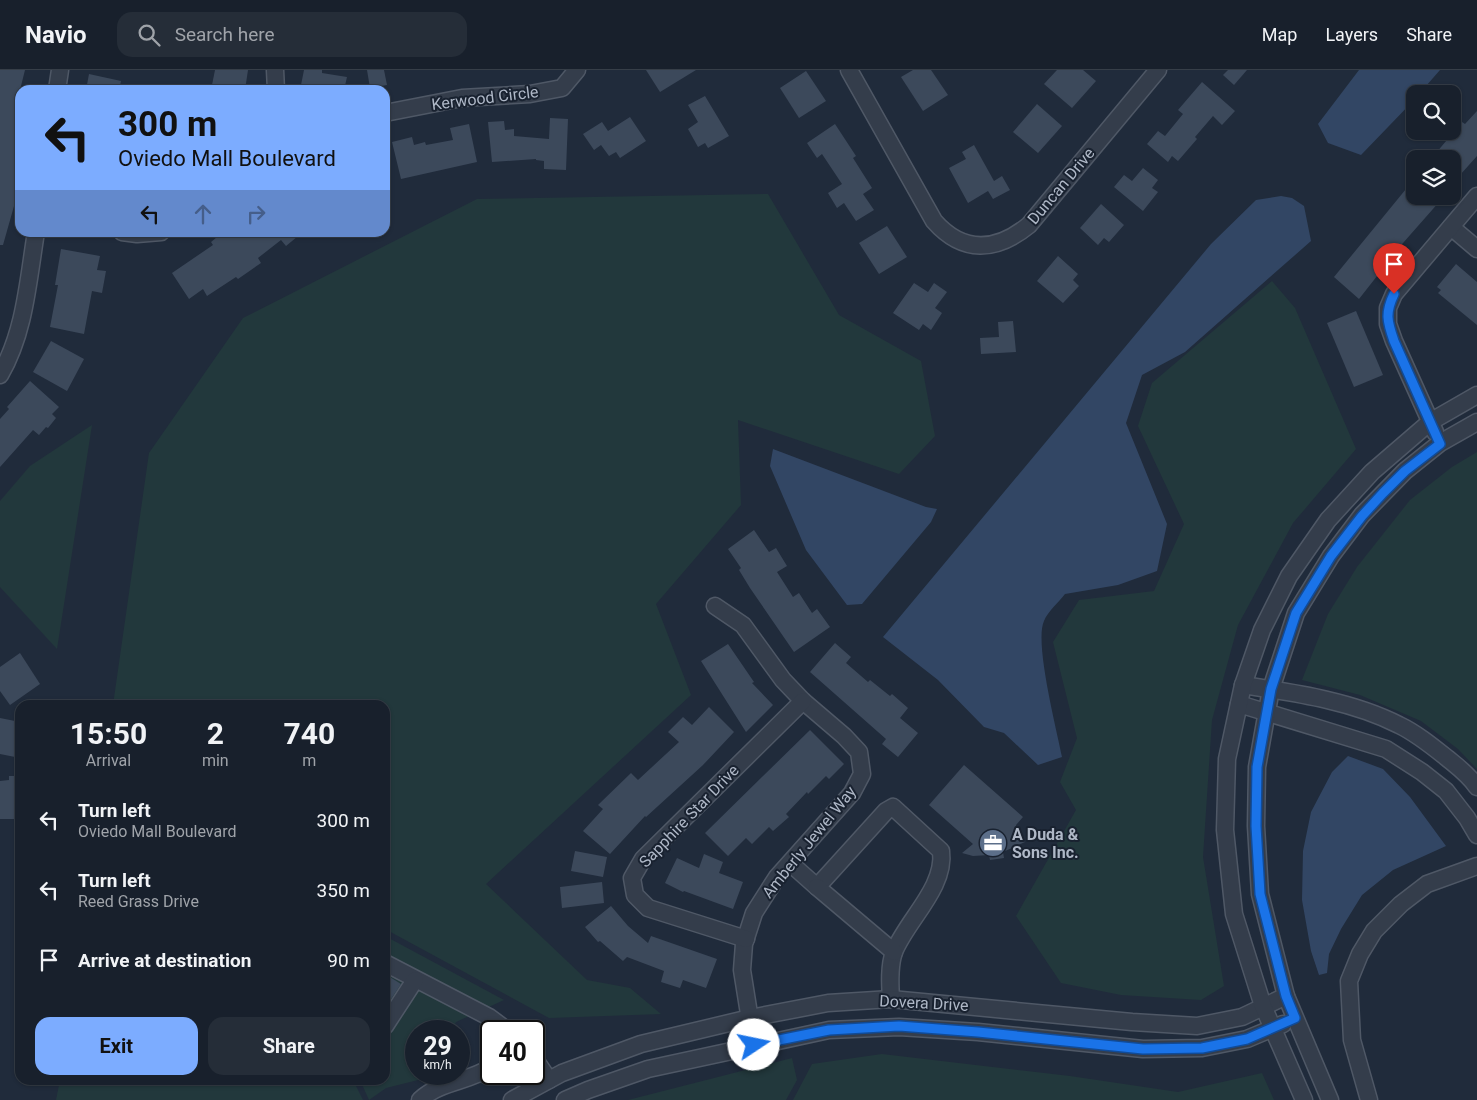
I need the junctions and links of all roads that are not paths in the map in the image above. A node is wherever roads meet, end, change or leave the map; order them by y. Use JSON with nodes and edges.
{"nodes":[{"id":1,"x":60,"y":70,"type":"edge"},
{"id":2,"x":275,"y":70,"type":"edge"},
{"id":3,"x":577,"y":70,"type":"edge"},
{"id":4,"x":849,"y":70,"type":"edge"},
{"id":5,"x":1158,"y":70,"type":"edge"},
{"id":6,"x":58,"y":85,"type":"edge"},
{"id":7,"x":276,"y":85,"type":"edge"},
{"id":8,"x":390,"y":112,"type":"edge"},
{"id":9,"x":1477,"y":196,"type":"edge"},
{"id":10,"x":1451,"y":227,"type":"junction"},
{"id":11,"x":35,"y":237,"type":"edge"},
{"id":12,"x":1477,"y":249,"type":"edge"},
{"id":13,"x":0,"y":375,"type":"edge"},
{"id":14,"x":1477,"y":395,"type":"edge"},
{"id":15,"x":1430,"y":422,"type":"junction"},
{"id":16,"x":1477,"y":422,"type":"edge"},
{"id":17,"x":1440,"y":444,"type":"junction"},
{"id":18,"x":715,"y":606,"type":"dead end"},
{"id":19,"x":1243,"y":685,"type":"junction"},
{"id":20,"x":1271,"y":689,"type":"junction"},
{"id":21,"x":803,"y":701,"type":"junction"},
{"id":22,"x":1239,"y":704,"type":"junction"},
{"id":23,"x":1267,"y":713,"type":"junction"},
{"id":24,"x":1477,"y":787,"type":"edge"},
{"id":25,"x":1477,"y":834,"type":"edge"},
{"id":26,"x":790,"y":862,"type":"junction"},
{"id":27,"x":1477,"y":866,"type":"edge"},
{"id":28,"x":817,"y":887,"type":"junction"},
{"id":29,"x":746,"y":939,"type":"junction"},
{"id":30,"x":894,"y":952,"type":"junction"},
{"id":31,"x":390,"y":966,"type":"edge"},
{"id":32,"x":415,"y":980,"type":"junction"},
{"id":33,"x":1286,"y":996,"type":"junction"},
{"id":34,"x":891,"y":998,"type":"junction"},
{"id":35,"x":1263,"y":1006,"type":"junction"},
{"id":36,"x":390,"y":1018,"type":"edge"},
{"id":37,"x":750,"y":1018,"type":"junction"},
{"id":38,"x":1295,"y":1018,"type":"junction"},
{"id":39,"x":493,"y":1020,"type":"edge"},
{"id":40,"x":1273,"y":1028,"type":"junction"},
{"id":41,"x":754,"y":1045,"type":"junction"},
{"id":42,"x":480,"y":1072,"type":"edge"},
{"id":43,"x":545,"y":1074,"type":"edge"},
{"id":44,"x":549,"y":1080,"type":"junction"},
{"id":45,"x":420,"y":1100,"type":"edge"},
{"id":46,"x":512,"y":1100,"type":"edge"},
{"id":47,"x":565,"y":1100,"type":"edge"},
{"id":48,"x":1304,"y":1100,"type":"edge"},
{"id":49,"x":1330,"y":1100,"type":"edge"},
{"id":50,"x":1369,"y":1100,"type":"edge"}],
"edges":[{"from":1,"to":6,"type":"street"},
{"from":2,"to":7,"type":"street"},
{"from":3,"to":8,"type":"street","name":"Kerwood Circle"},
{"from":4,"to":5,"type":"street","name":"Duncan Drive"},
{"from":9,"to":10,"type":"street"},
{"from":10,"to":12,"type":"street"},
{"from":10,"to":15,"type":"street"},
{"from":11,"to":13,"type":"street"},
{"from":14,"to":15,"type":"street"},
{"from":15,"to":17,"type":"street"},
{"from":15,"to":19,"type":"street"},
{"from":16,"to":17,"type":"street"},
{"from":17,"to":20,"type":"street"},
{"from":18,"to":21,"type":"street","name":"Amberly Jewel Way"},
{"from":19,"to":20,"type":"street"},
{"from":19,"to":22,"type":"street"},
{"from":20,"to":23,"type":"street"},
{"from":20,"to":24,"type":"street"},
{"from":21,"to":26,"type":"street","name":"Amberly Jewel Way"},
{"from":21,"to":29,"type":"street","name":"Sapphire Star Drive"},
{"from":22,"to":23,"type":"street"},
{"from":22,"to":35,"type":"street"},
{"from":23,"to":25,"type":"street"},
{"from":23,"to":33,"type":"street"},
{"from":26,"to":28,"type":"street"},
{"from":26,"to":29,"type":"street","name":"Amberly Jewel Way"},
{"from":27,"to":50,"type":"street"},
{"from":28,"to":30,"type":"street"},
{"from":28,"to":30,"type":"street"},
{"from":29,"to":37,"type":"street","name":"Amberly Jewel Way"},
{"from":30,"to":34,"type":"street"},
{"from":31,"to":32,"type":"street"},
{"from":32,"to":36,"type":"street"},
{"from":32,"to":39,"type":"street"},
{"from":33,"to":35,"type":"street","name":"Dovera Drive"},
{"from":33,"to":38,"type":"street"},
{"from":34,"to":35,"type":"street","name":"Dovera Drive"},
{"from":34,"to":37,"type":"street","name":"Dovera Drive"},
{"from":35,"to":40,"type":"street"},
{"from":37,"to":41,"type":"street","name":"Amberly Jewel Way"},
{"from":37,"to":44,"type":"street","name":"Dovera Drive"},
{"from":38,"to":40,"type":"street","name":"Dovera Drive"},
{"from":38,"to":49,"type":"street"},
{"from":40,"to":41,"type":"street","name":"Dovera Drive"},
{"from":40,"to":48,"type":"street"},
{"from":41,"to":47,"type":"street","name":"Dovera Drive"},
{"from":42,"to":45,"type":"street"},
{"from":43,"to":44,"type":"street"},
{"from":44,"to":46,"type":"street","name":"Dovera Drive"}]}
